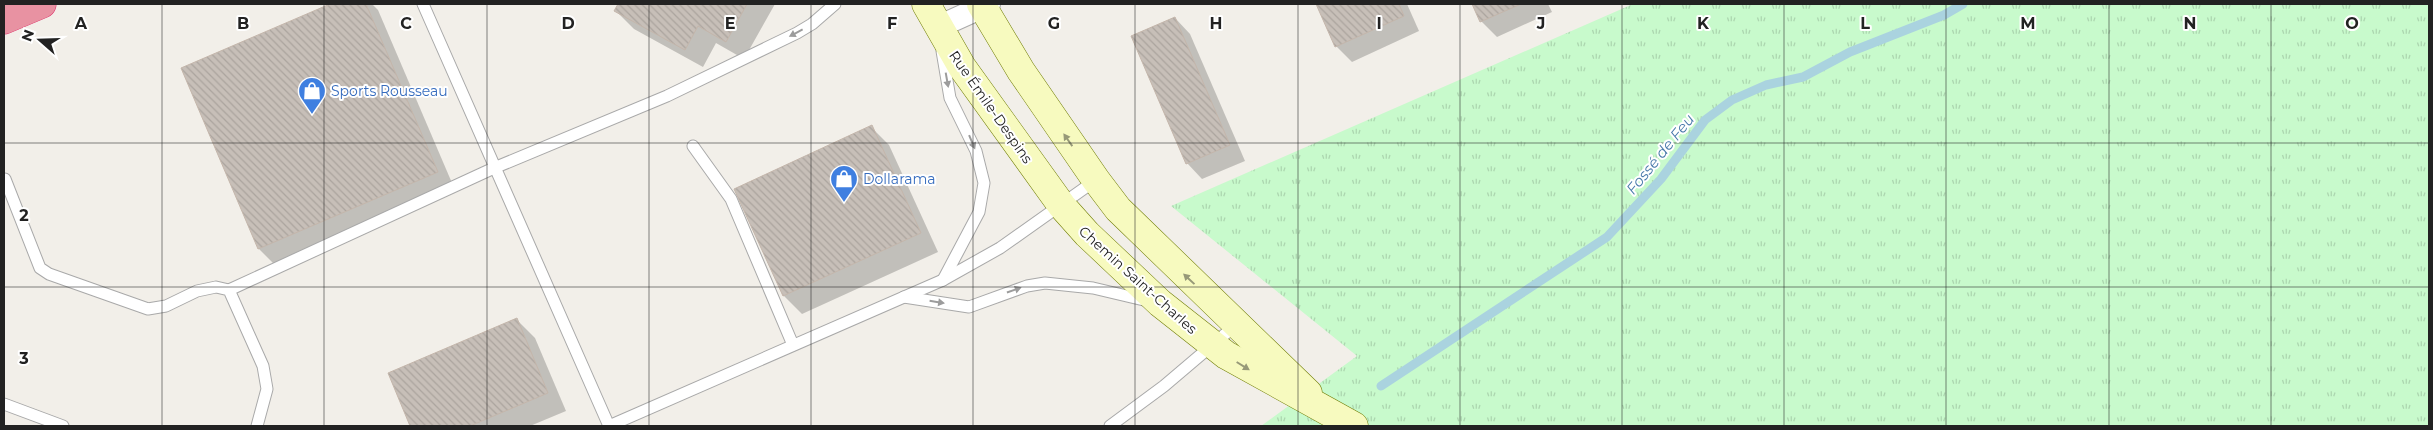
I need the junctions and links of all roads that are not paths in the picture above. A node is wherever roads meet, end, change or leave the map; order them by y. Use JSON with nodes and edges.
{"nodes":[{"id":1,"x":42,"y":4,"type":"edge"},
{"id":2,"x":423,"y":4,"type":"edge"},
{"id":3,"x":835,"y":4,"type":"edge"},
{"id":4,"x":984,"y":5,"type":"edge"},
{"id":5,"x":932,"y":15,"type":"edge"},
{"id":6,"x":4,"y":20,"type":"edge"},
{"id":7,"x":693,"y":146,"type":"dead end"},
{"id":8,"x":494,"y":168,"type":"junction"},
{"id":9,"x":5,"y":179,"type":"edge"},
{"id":10,"x":1096,"y":180,"type":"junction"},
{"id":11,"x":1062,"y":206,"type":"junction"},
{"id":12,"x":944,"y":280,"type":"junction"},
{"id":13,"x":229,"y":290,"type":"junction"},
{"id":14,"x":904,"y":296,"type":"junction"},
{"id":15,"x":1160,"y":303,"type":"junction"},
{"id":16,"x":1237,"y":324,"type":"junction"},
{"id":17,"x":793,"y":345,"type":"junction"},
{"id":18,"x":1212,"y":345,"type":"junction"},
{"id":19,"x":4,"y":404,"type":"edge"},
{"id":20,"x":1322,"y":409,"type":"junction"},
{"id":21,"x":62,"y":426,"type":"edge"},
{"id":22,"x":257,"y":426,"type":"edge"},
{"id":23,"x":609,"y":426,"type":"edge"},
{"id":24,"x":1110,"y":426,"type":"edge"},
{"id":25,"x":1354,"y":426,"type":"edge"}],
"edges":[{"from":1,"to":6,"type":"highway"},
{"from":2,"to":8,"type":"lane"},
{"from":3,"to":8,"type":"lane","one_way":true},
{"from":4,"to":5,"type":"street"},
{"from":10,"to":4,"type":"main road","one_way":true},
{"from":5,"to":11,"type":"main road","name":"Rue Émile-Despins"},
{"from":5,"to":12,"type":"lane","one_way":true},
{"from":7,"to":17,"type":"lane"},
{"from":8,"to":13,"type":"lane"},
{"from":8,"to":23,"type":"lane"},
{"from":9,"to":13,"type":"lane"},
{"from":10,"to":11,"type":"lane"},
{"from":16,"to":10,"type":"main road","name":"Chemin Saint-Charles","one_way":true},
{"from":11,"to":12,"type":"lane"},
{"from":11,"to":15,"type":"main road","name":"Chemin Saint-Charles"},
{"from":12,"to":14,"type":"lane"},
{"from":13,"to":22,"type":"lane"},
{"from":14,"to":15,"type":"lane","one_way":true},
{"from":14,"to":17,"type":"lane"},
{"from":15,"to":18,"type":"main road","name":"Chemin Saint-Charles"},
{"from":16,"to":18,"type":"lane"},
{"from":16,"to":20,"type":"main road","name":"Chemin Saint-Charles"},
{"from":17,"to":23,"type":"lane"},
{"from":18,"to":20,"type":"main road","name":"Chemin Saint-Charles","one_way":true},
{"from":18,"to":24,"type":"lane"},
{"from":19,"to":21,"type":"lane"},
{"from":20,"to":25,"type":"main road","name":"Chemin Saint-Charles"}]}
